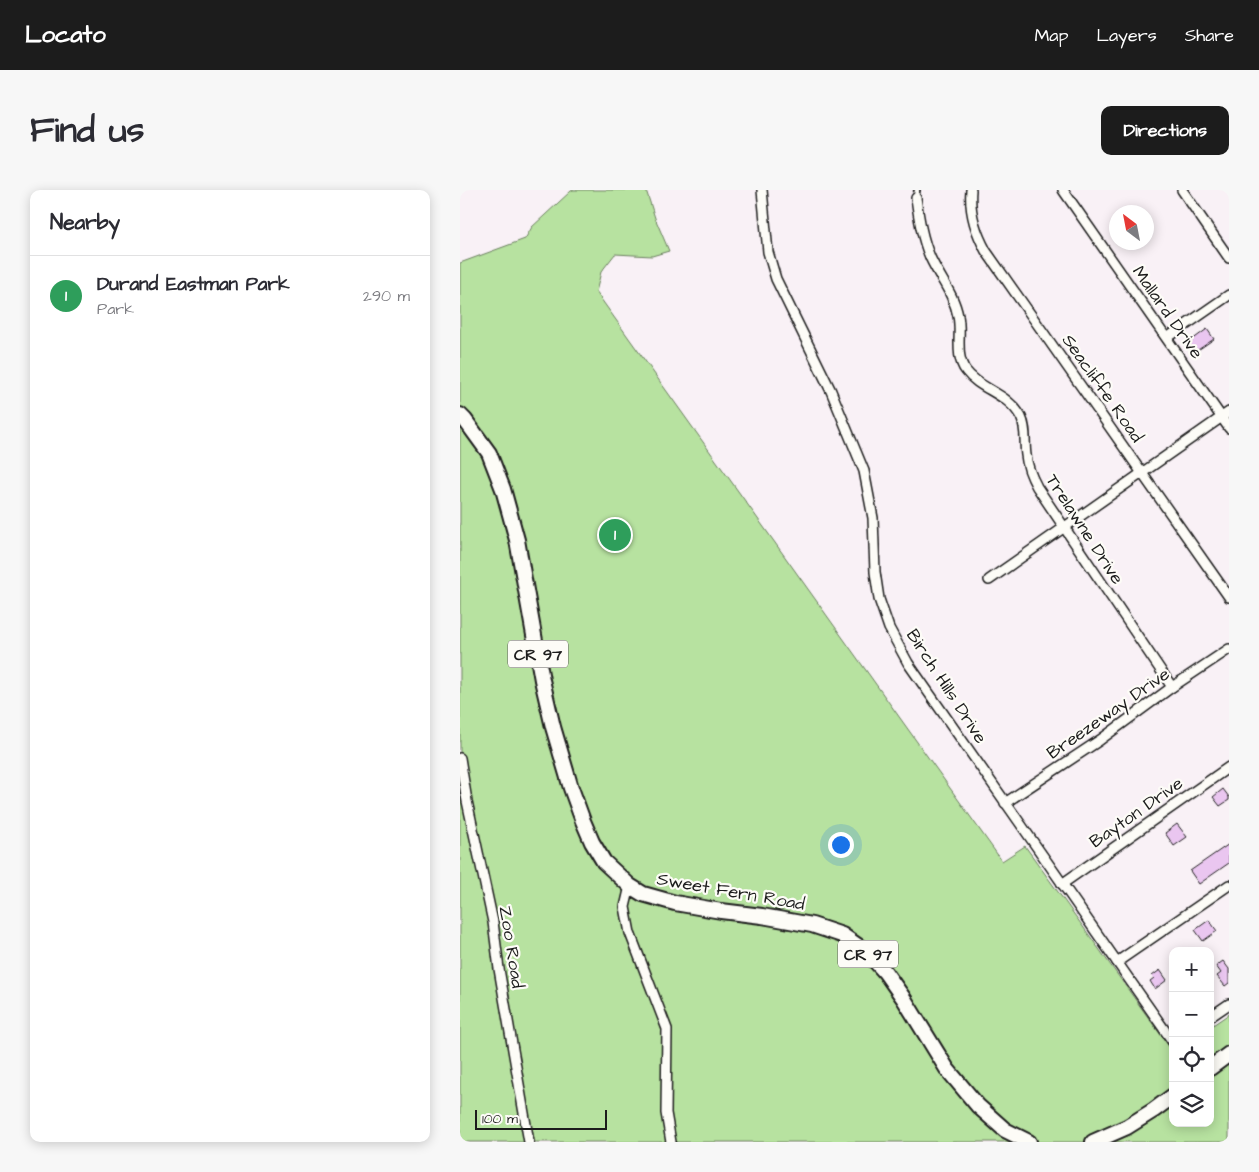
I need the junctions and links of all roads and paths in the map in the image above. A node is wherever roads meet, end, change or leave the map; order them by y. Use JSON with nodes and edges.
{"nodes":[{"id":1,"x":762,"y":190,"type":"edge"},
{"id":2,"x":971,"y":190,"type":"edge"},
{"id":3,"x":1063,"y":190,"type":"edge"},
{"id":4,"x":1184,"y":191,"type":"edge"},
{"id":5,"x":917,"y":194,"type":"edge"},
{"id":6,"x":1229,"y":258,"type":"edge"},
{"id":7,"x":1229,"y":295,"type":"edge"},
{"id":8,"x":1167,"y":338,"type":"junction"},
{"id":9,"x":460,"y":415,"type":"edge"},
{"id":10,"x":1225,"y":415,"type":"edge"},
{"id":11,"x":1229,"y":428,"type":"edge"},
{"id":12,"x":1142,"y":473,"type":"junction"},
{"id":13,"x":1063,"y":528,"type":"junction"},
{"id":14,"x":989,"y":580,"type":"dead end"},
{"id":15,"x":1229,"y":597,"type":"edge"},
{"id":16,"x":1229,"y":649,"type":"edge"},
{"id":17,"x":1172,"y":687,"type":"junction"},
{"id":18,"x":460,"y":758,"type":"edge"},
{"id":19,"x":1229,"y":767,"type":"edge"},
{"id":20,"x":463,"y":802,"type":"edge"},
{"id":21,"x":1005,"y":803,"type":"junction"},
{"id":22,"x":1062,"y":884,"type":"junction"},
{"id":23,"x":1229,"y":885,"type":"edge"},
{"id":24,"x":630,"y":886,"type":"junction"},
{"id":25,"x":1116,"y":962,"type":"junction"},
{"id":26,"x":1229,"y":1004,"type":"edge"},
{"id":27,"x":1214,"y":1014,"type":"edge"},
{"id":28,"x":1169,"y":1037,"type":"edge"},
{"id":29,"x":1229,"y":1054,"type":"edge"},
{"id":30,"x":1214,"y":1065,"type":"edge"},
{"id":31,"x":1169,"y":1099,"type":"edge"},
{"id":32,"x":529,"y":1142,"type":"edge"},
{"id":33,"x":671,"y":1142,"type":"edge"},
{"id":34,"x":1029,"y":1142,"type":"edge"},
{"id":35,"x":1093,"y":1142,"type":"edge"}],
"edges":[{"from":1,"to":21,"type":"street","name":"Birch Hills Drive"},
{"from":2,"to":12,"type":"street","name":"Seacliffe Road"},
{"from":3,"to":8,"type":"street","name":"Mallard Drive"},
{"from":4,"to":6,"type":"street"},
{"from":5,"to":13,"type":"street","name":"Trelawne Drive"},
{"from":7,"to":8,"type":"street"},
{"from":8,"to":10,"type":"street","name":"Mallard Drive"},
{"from":9,"to":24,"type":"main road","name":"Sweet Fern Road","number":"CR 97"},
{"from":10,"to":11,"type":"street","name":"Mallard Drive"},
{"from":10,"to":12,"type":"street"},
{"from":12,"to":13,"type":"street"},
{"from":12,"to":15,"type":"street","name":"Seacliffe Road"},
{"from":13,"to":14,"type":"street"},
{"from":13,"to":17,"type":"street","name":"Trelawne Drive"},
{"from":16,"to":17,"type":"street","name":"Breezeway Drive"},
{"from":17,"to":21,"type":"street","name":"Breezeway Drive"},
{"from":18,"to":20,"type":"street","name":"Zoo Road"},
{"from":19,"to":22,"type":"street","name":"Bayton Drive"},
{"from":20,"to":32,"type":"street","name":"Zoo Road"},
{"from":21,"to":22,"type":"street","name":"Birch Hills Drive"},
{"from":22,"to":25,"type":"street","name":"Birch Hills Drive"},
{"from":23,"to":25,"type":"street"},
{"from":24,"to":33,"type":"street"},
{"from":24,"to":34,"type":"main road","name":"Sweet Fern Road","number":"CR 97"},
{"from":25,"to":28,"type":"street","name":"Birch Hills Drive"},
{"from":26,"to":27,"type":"street"},
{"from":29,"to":30,"type":"main road"},
{"from":31,"to":35,"type":"main road"}]}
